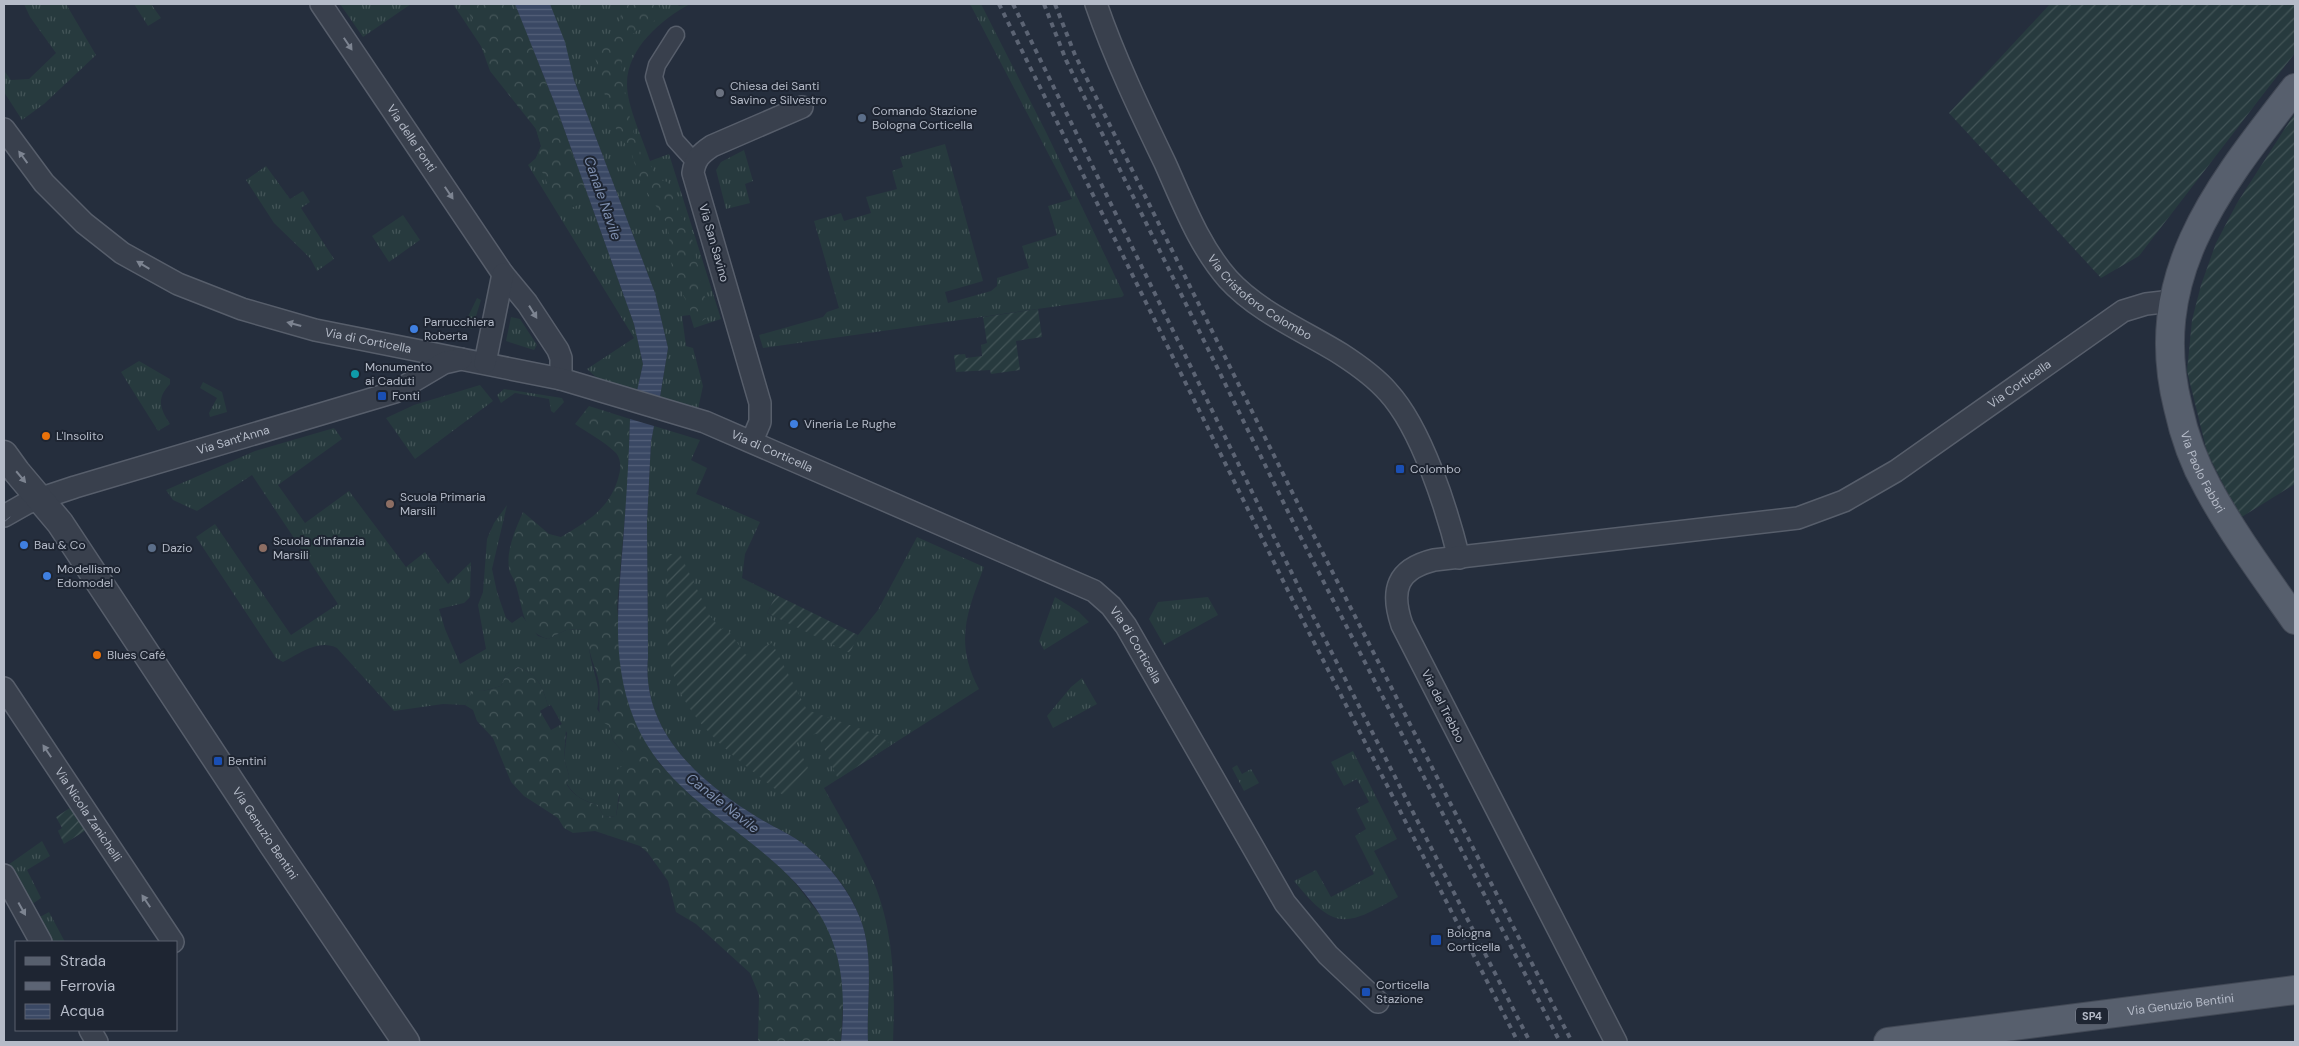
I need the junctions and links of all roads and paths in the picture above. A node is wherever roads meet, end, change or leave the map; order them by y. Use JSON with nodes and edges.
{"nodes":[{"id":1,"x":321,"y":4,"type":"edge"},
{"id":2,"x":1096,"y":4,"type":"edge"},
{"id":3,"x":676,"y":35,"type":"dead end"},
{"id":4,"x":2295,"y":88,"type":"edge"},
{"id":5,"x":802,"y":107,"type":"dead end"},
{"id":6,"x":4,"y":128,"type":"edge"},
{"id":7,"x":694,"y":161,"type":"junction"},
{"id":8,"x":503,"y":274,"type":"junction"},
{"id":9,"x":2172,"y":301,"type":"junction"},
{"id":10,"x":461,"y":359,"type":"junction"},
{"id":11,"x":485,"y":363,"type":"junction"},
{"id":12,"x":561,"y":379,"type":"junction"},
{"id":13,"x":752,"y":442,"type":"junction"},
{"id":14,"x":4,"y":454,"type":"edge"},
{"id":15,"x":40,"y":499,"type":"junction"},
{"id":16,"x":4,"y":516,"type":"edge"},
{"id":17,"x":1633,"y":538,"type":"joint"},
{"id":18,"x":1459,"y":558,"type":"junction"},
{"id":19,"x":2295,"y":620,"type":"edge"},
{"id":20,"x":4,"y":688,"type":"edge"},
{"id":21,"x":4,"y":875,"type":"edge"},
{"id":22,"x":39,"y":941,"type":"edge"},
{"id":23,"x":172,"y":941,"type":"edge"},
{"id":24,"x":2295,"y":990,"type":"edge"},
{"id":25,"x":1378,"y":1002,"type":"dead end"},
{"id":26,"x":91,"y":1031,"type":"edge"},
{"id":27,"x":97,"y":1042,"type":"edge"},
{"id":28,"x":406,"y":1042,"type":"edge"},
{"id":29,"x":1616,"y":1042,"type":"edge"},
{"id":30,"x":1888,"y":1042,"type":"edge"}],
"edges":[{"from":1,"to":8,"type":"street","name":"Via delle Fonti","one_way":true},
{"from":2,"to":18,"type":"street","name":"Via Cristoforo Colombo"},
{"from":3,"to":7,"type":"street"},
{"from":4,"to":9,"type":"main road"},
{"from":5,"to":7,"type":"street"},
{"from":10,"to":6,"type":"street","name":"Via di Corticella","one_way":true},
{"from":7,"to":13,"type":"street","name":"Via San Savino"},
{"from":8,"to":11,"type":"street"},
{"from":8,"to":12,"type":"street","name":"Via delle Fonti","one_way":true},
{"from":9,"to":17,"type":"street","name":"Via Corticella"},
{"from":9,"to":19,"type":"main road","name":"Via Paolo Fabbri"},
{"from":10,"to":11,"type":"street","name":"Via di Corticella"},
{"from":10,"to":15,"type":"street","name":"Via Sant'Anna"},
{"from":11,"to":12,"type":"street","name":"Via di Corticella"},
{"from":12,"to":13,"type":"street","name":"Via di Corticella"},
{"from":13,"to":25,"type":"street","name":"Via di Corticella"},
{"from":14,"to":15,"type":"street","name":"Via Genuzio Bentini","one_way":true},
{"from":15,"to":16,"type":"street","name":"Via Sant'Anna"},
{"from":15,"to":28,"type":"street","name":"Via Genuzio Bentini"},
{"from":17,"to":18,"type":"street","name":"Via del Trebbo"},
{"from":18,"to":29,"type":"street","name":"Via del Trebbo"},
{"from":23,"to":20,"type":"street","name":"Via Nicola Zanichelli","one_way":true},
{"from":21,"to":22,"type":"street","one_way":true},
{"from":24,"to":30,"type":"main road","name":"Via Genuzio Bentini","number":"SP4"},
{"from":26,"to":27,"type":"street"}]}
